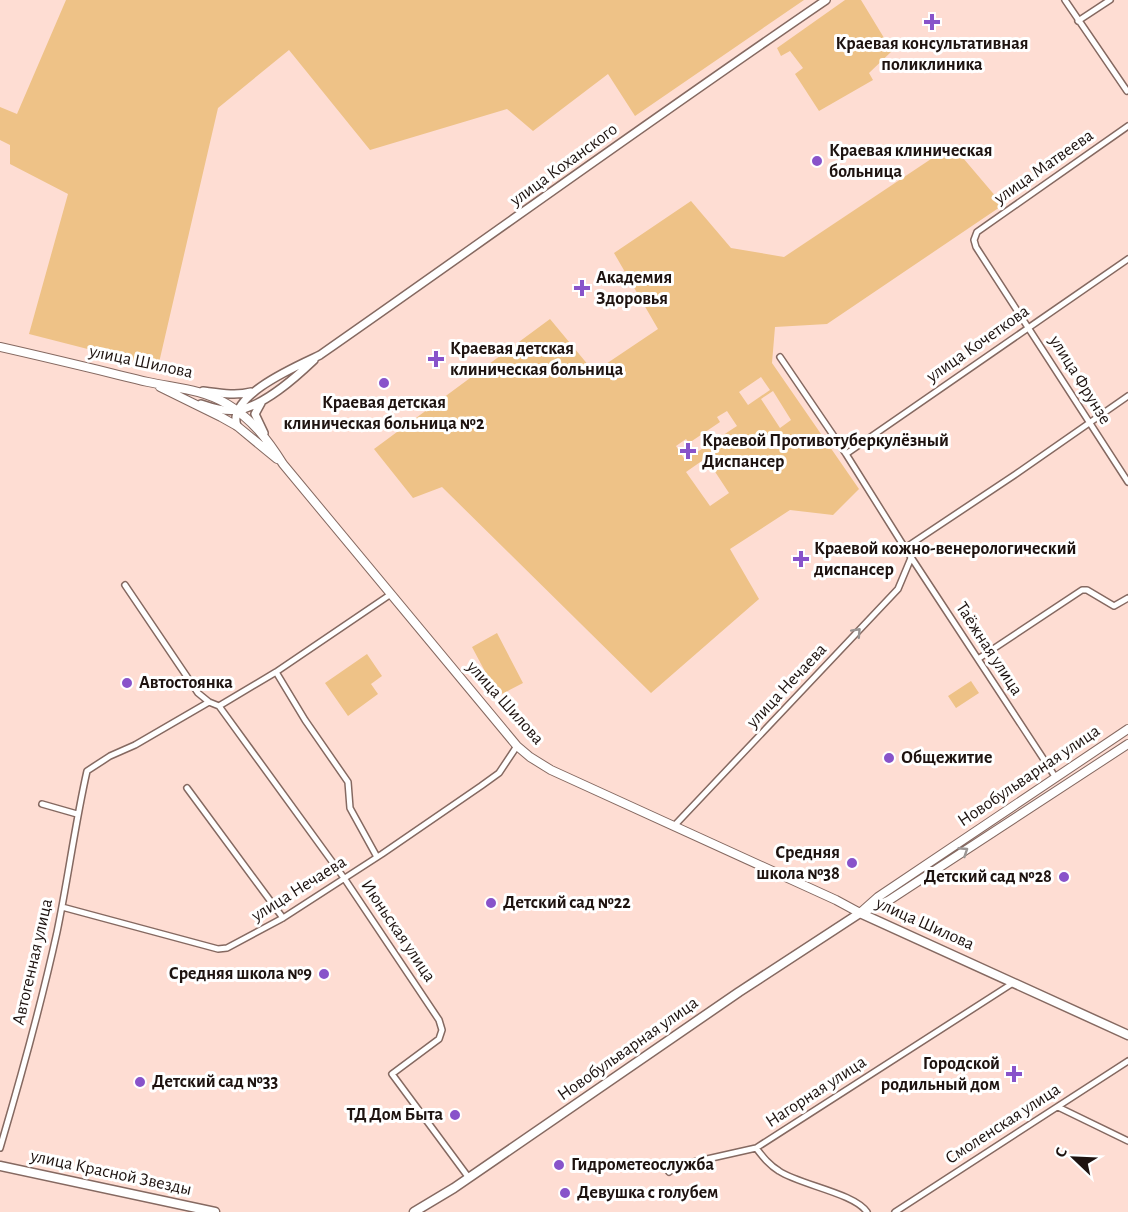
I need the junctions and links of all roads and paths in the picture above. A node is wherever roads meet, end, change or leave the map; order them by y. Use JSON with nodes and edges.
{"nodes":[{"id":1,"x":826,"y":0,"type":"edge"},
{"id":2,"x":1065,"y":0,"type":"edge"},
{"id":3,"x":1110,"y":0,"type":"edge"},
{"id":4,"x":1078,"y":21,"type":"junction"},
{"id":5,"x":1127,"y":91,"type":"edge"},
{"id":6,"x":1128,"y":126,"type":"edge"},
{"id":7,"x":977,"y":232,"type":"joint"},
{"id":8,"x":1128,"y":259,"type":"edge"},
{"id":9,"x":1030,"y":327,"type":"junction"},
{"id":10,"x":0,"y":347,"type":"edge"},
{"id":11,"x":320,"y":355,"type":"junction"},
{"id":12,"x":780,"y":357,"type":"dead end"},
{"id":13,"x":151,"y":382,"type":"junction"},
{"id":14,"x":260,"y":389,"type":"junction"},
{"id":15,"x":194,"y":390,"type":"junction"},
{"id":16,"x":1128,"y":396,"type":"edge"},
{"id":17,"x":263,"y":400,"type":"junction"},
{"id":18,"x":189,"y":401,"type":"junction"},
{"id":19,"x":237,"y":410,"type":"junction"},
{"id":20,"x":1089,"y":423,"type":"junction"},
{"id":21,"x":237,"y":426,"type":"junction"},
{"id":22,"x":268,"y":441,"type":"junction"},
{"id":23,"x":846,"y":454,"type":"junction"},
{"id":24,"x":283,"y":464,"type":"junction"},
{"id":25,"x":1128,"y":482,"type":"edge"},
{"id":26,"x":905,"y":548,"type":"junction"},
{"id":27,"x":911,"y":558,"type":"junction"},
{"id":28,"x":124,"y":585,"type":"dead end"},
{"id":29,"x":391,"y":594,"type":"junction"},
{"id":30,"x":1128,"y":598,"type":"edge"},
{"id":31,"x":978,"y":659,"type":"junction"},
{"id":32,"x":276,"y":672,"type":"junction"},
{"id":33,"x":209,"y":702,"type":"junction"},
{"id":34,"x":219,"y":706,"type":"junction"},
{"id":35,"x":1128,"y":729,"type":"edge"},
{"id":36,"x":1128,"y":744,"type":"edge"},
{"id":37,"x":517,"y":746,"type":"junction"},
{"id":38,"x":1056,"y":777,"type":"junction"},
{"id":39,"x":187,"y":788,"type":"dead end"},
{"id":40,"x":42,"y":804,"type":"dead end"},
{"id":41,"x":77,"y":814,"type":"junction"},
{"id":42,"x":674,"y":826,"type":"junction"},
{"id":43,"x":377,"y":857,"type":"junction"},
{"id":44,"x":344,"y":878,"type":"junction"},
{"id":45,"x":62,"y":907,"type":"junction"},
{"id":46,"x":860,"y":913,"type":"junction"},
{"id":47,"x":284,"y":918,"type":"junction"},
{"id":48,"x":1013,"y":982,"type":"junction"},
{"id":49,"x":1128,"y":1035,"type":"edge"},
{"id":50,"x":1128,"y":1061,"type":"edge"},
{"id":51,"x":1058,"y":1107,"type":"junction"},
{"id":52,"x":1128,"y":1141,"type":"edge"},
{"id":53,"x":0,"y":1148,"type":"edge"},
{"id":54,"x":756,"y":1148,"type":"junction"},
{"id":55,"x":0,"y":1166,"type":"edge"},
{"id":56,"x":669,"y":1172,"type":"dead end"},
{"id":57,"x":469,"y":1178,"type":"junction"},
{"id":58,"x":215,"y":1212,"type":"edge"},
{"id":59,"x":414,"y":1212,"type":"edge"},
{"id":60,"x":867,"y":1212,"type":"edge"},
{"id":61,"x":895,"y":1212,"type":"edge"}],
"edges":[{"from":1,"to":11,"type":"street","name":"улица Коханского"},
{"from":2,"to":4,"type":"street"},
{"from":3,"to":4,"type":"street"},
{"from":4,"to":5,"type":"street"},
{"from":6,"to":7,"type":"street","name":"улица Матвеева"},
{"from":7,"to":9,"type":"street","name":"улица Фрунзе"},
{"from":8,"to":9,"type":"street","name":"улица Кочеткова"},
{"from":9,"to":20,"type":"street","name":"улица Фрунзе"},
{"from":9,"to":23,"type":"street","name":"улица Кочеткова"},
{"from":10,"to":13,"type":"main road","name":"улица Шилова"},
{"from":11,"to":14,"type":"street"},
{"from":11,"to":17,"type":"street"},
{"from":12,"to":23,"type":"street","name":"Таёжная улица"},
{"from":13,"to":15,"type":"main road","name":"улица Шилова"},
{"from":13,"to":18,"type":"main road"},
{"from":14,"to":15,"type":"street"},
{"from":14,"to":19,"type":"street"},
{"from":15,"to":19,"type":"main road","name":"улица Шилова"},
{"from":16,"to":20,"type":"street"},
{"from":17,"to":19,"type":"street"},
{"from":17,"to":22,"type":"street"},
{"from":18,"to":19,"type":"street"},
{"from":18,"to":21,"type":"main road"},
{"from":19,"to":21,"type":"street"},
{"from":19,"to":22,"type":"main road","name":"улица Шилова"},
{"from":20,"to":25,"type":"street","name":"улица Фрунзе"},
{"from":20,"to":26,"type":"street"},
{"from":21,"to":24,"type":"main road"},
{"from":22,"to":24,"type":"main road","name":"улица Шилова"},
{"from":23,"to":26,"type":"street","name":"Таёжная улица"},
{"from":24,"to":29,"type":"main road","name":"улица Шилова"},
{"from":26,"to":27,"type":"street","name":"Таёжная улица"},
{"from":27,"to":31,"type":"street","name":"Таёжная улица"},
{"from":42,"to":27,"type":"street","name":"улица Нечаева","one_way":true},
{"from":28,"to":33,"type":"street"},
{"from":29,"to":32,"type":"street"},
{"from":29,"to":37,"type":"main road","name":"улица Шилова"},
{"from":30,"to":31,"type":"street"},
{"from":31,"to":38,"type":"street","name":"Таёжная улица"},
{"from":32,"to":34,"type":"street"},
{"from":32,"to":43,"type":"street"},
{"from":33,"to":34,"type":"street"},
{"from":33,"to":41,"type":"street","name":"Автогенная улица"},
{"from":34,"to":44,"type":"street","name":"Июньская улица"},
{"from":35,"to":38,"type":"main road","name":"Новобульварная улица"},
{"from":46,"to":36,"type":"main road","name":"Новобульварная улица","one_way":true},
{"from":37,"to":42,"type":"main road","name":"улица Шилова"},
{"from":37,"to":43,"type":"street","name":"улица Нечаева"},
{"from":38,"to":46,"type":"main road","name":"Новобульварная улица"},
{"from":39,"to":47,"type":"street"},
{"from":40,"to":41,"type":"street"},
{"from":41,"to":45,"type":"street","name":"Автогенная улица"},
{"from":42,"to":46,"type":"main road","name":"улица Шилова"},
{"from":43,"to":44,"type":"street","name":"улица Нечаева"},
{"from":44,"to":47,"type":"street","name":"улица Нечаева"},
{"from":44,"to":57,"type":"street","name":"Июньская улица"},
{"from":45,"to":47,"type":"street","name":"улица Нечаева"},
{"from":45,"to":53,"type":"street","name":"Автогенная улица"},
{"from":46,"to":48,"type":"main road","name":"улица Шилова"},
{"from":46,"to":57,"type":"main road","name":"Новобульварная улица"},
{"from":48,"to":49,"type":"main road","name":"улица Шилова"},
{"from":48,"to":54,"type":"street","name":"Нагорная улица"},
{"from":50,"to":51,"type":"street","name":"Смоленская улица"},
{"from":51,"to":52,"type":"street"},
{"from":51,"to":61,"type":"street","name":"Смоленская улица"},
{"from":54,"to":56,"type":"street"},
{"from":54,"to":60,"type":"street"},
{"from":55,"to":58,"type":"main road","name":"улица Красной Звезды"},
{"from":57,"to":59,"type":"main road","name":"Новобульварная улица"}]}
